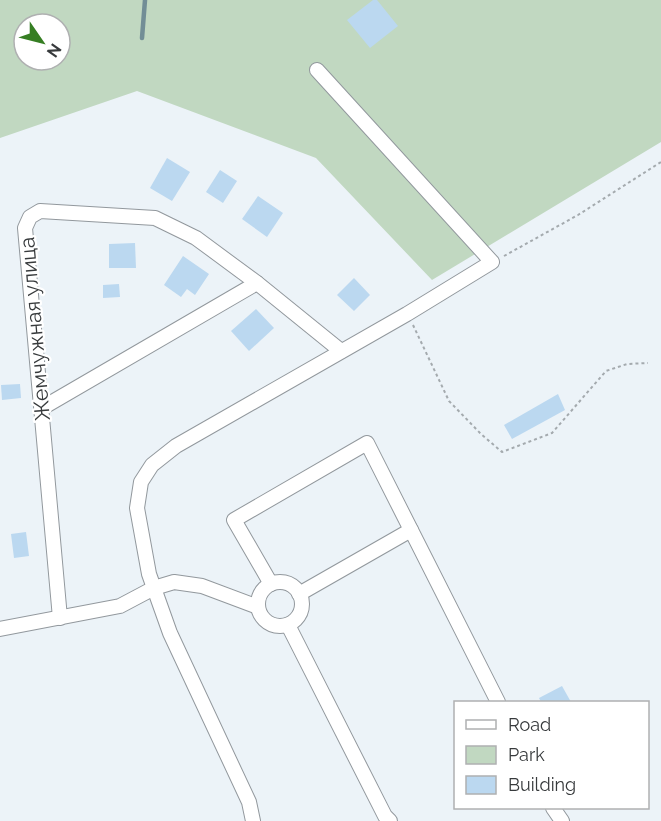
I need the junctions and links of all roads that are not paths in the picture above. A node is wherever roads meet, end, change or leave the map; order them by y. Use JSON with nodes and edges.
{"nodes":[{"id":1,"x":317,"y":70,"type":"dead end"},
{"id":2,"x":257,"y":283,"type":"junction"},
{"id":3,"x":341,"y":351,"type":"junction"},
{"id":4,"x":42,"y":408,"type":"junction"},
{"id":5,"x":411,"y":530,"type":"junction"},
{"id":6,"x":271,"y":584,"type":"junction"},
{"id":7,"x":154,"y":588,"type":"junction"},
{"id":8,"x":299,"y":594,"type":"junction"},
{"id":9,"x":258,"y":606,"type":"junction"},
{"id":10,"x":60,"y":618,"type":"junction"},
{"id":11,"x":288,"y":625,"type":"junction"},
{"id":12,"x":0,"y":629,"type":"edge"},
{"id":13,"x":497,"y":701,"type":"edge"},
{"id":14,"x":253,"y":821,"type":"edge"},
{"id":15,"x":390,"y":821,"type":"edge"}],
"edges":[{"from":1,"to":3,"type":"street"},
{"from":2,"to":3,"type":"street","name":"Жемчужная улица"},
{"from":2,"to":4,"type":"street"},
{"from":2,"to":4,"type":"street","name":"Жемчужная улица"},
{"from":3,"to":7,"type":"street"},
{"from":4,"to":10,"type":"street","name":"Жемчужная улица"},
{"from":5,"to":6,"type":"street"},
{"from":5,"to":8,"type":"street"},
{"from":5,"to":13,"type":"street"},
{"from":6,"to":8,"type":"street"},
{"from":6,"to":9,"type":"street"},
{"from":7,"to":9,"type":"street"},
{"from":7,"to":10,"type":"street"},
{"from":7,"to":14,"type":"street"},
{"from":8,"to":11,"type":"street"},
{"from":9,"to":11,"type":"street"},
{"from":10,"to":12,"type":"street"},
{"from":11,"to":15,"type":"street"}]}
